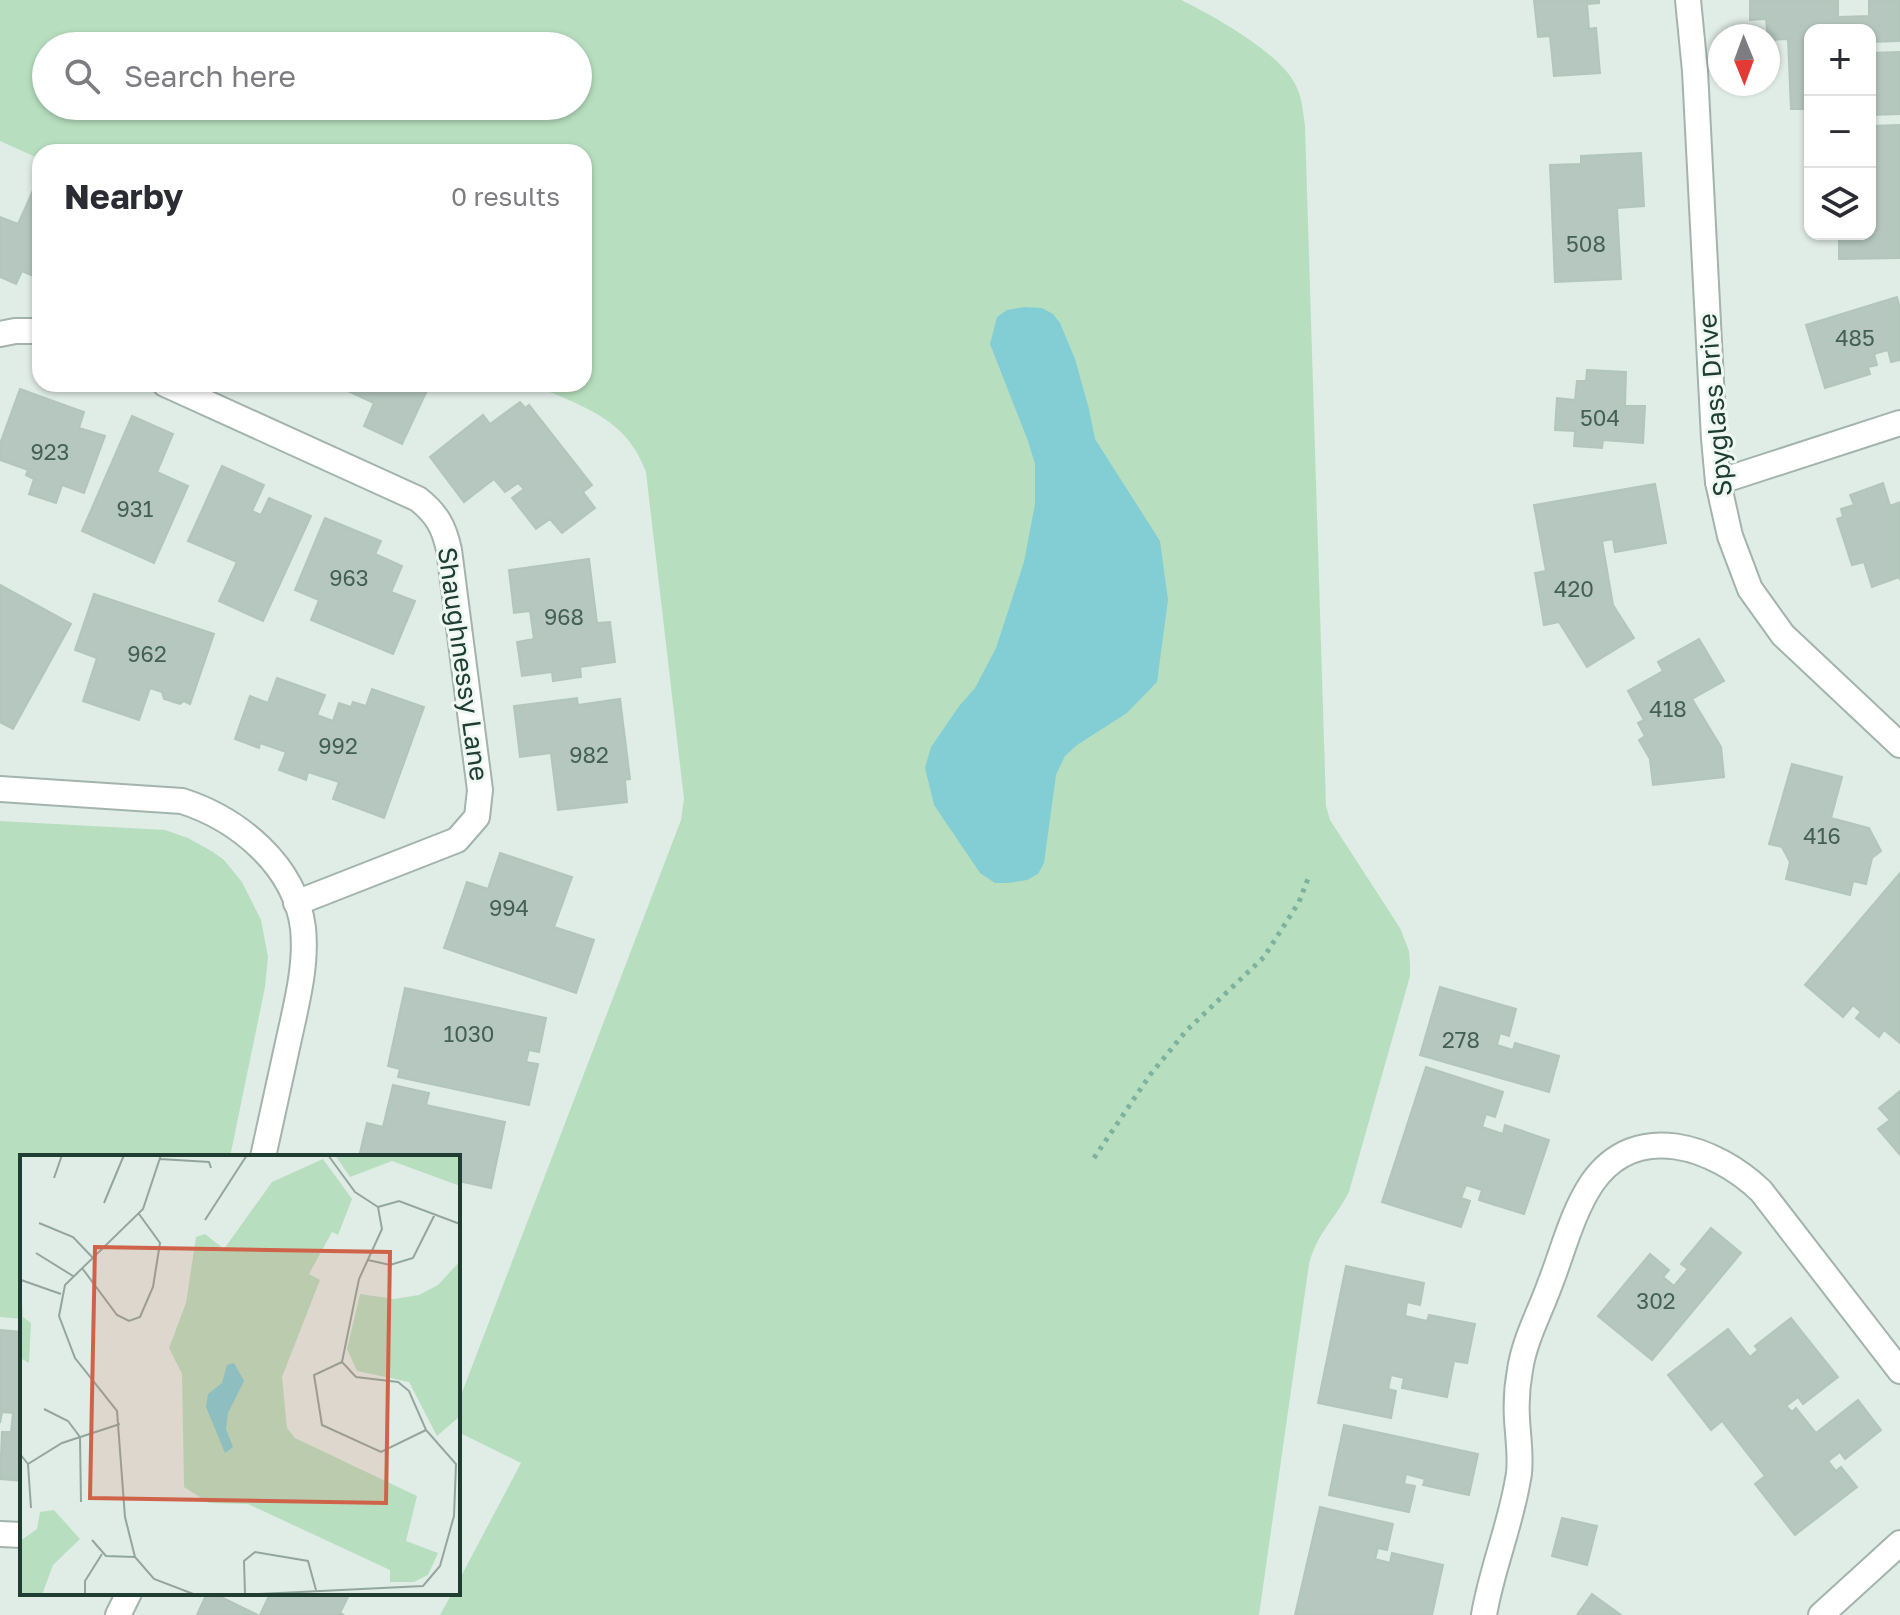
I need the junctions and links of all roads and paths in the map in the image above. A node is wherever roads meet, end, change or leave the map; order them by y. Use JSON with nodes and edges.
{"nodes":[{"id":1,"x":1688,"y":0,"type":"edge"},
{"id":2,"x":32,"y":331,"type":"edge"},
{"id":3,"x":0,"y":334,"type":"edge"},
{"id":4,"x":183,"y":392,"type":"edge"},
{"id":5,"x":1900,"y":423,"type":"edge"},
{"id":6,"x":1718,"y":482,"type":"junction"},
{"id":7,"x":1900,"y":745,"type":"edge"},
{"id":8,"x":0,"y":789,"type":"edge"},
{"id":9,"x":1309,"y":876,"type":"dead end"},
{"id":10,"x":296,"y":903,"type":"junction"},
{"id":11,"x":263,"y":1155,"type":"edge"},
{"id":12,"x":1094,"y":1158,"type":"dead end"},
{"id":13,"x":1900,"y":1371,"type":"edge"},
{"id":14,"x":0,"y":1534,"type":"edge"},
{"id":15,"x":20,"y":1535,"type":"edge"},
{"id":16,"x":1900,"y":1543,"type":"edge"},
{"id":17,"x":128,"y":1595,"type":"edge"},
{"id":18,"x":118,"y":1615,"type":"edge"},
{"id":19,"x":1484,"y":1615,"type":"edge"},
{"id":20,"x":1821,"y":1615,"type":"edge"}],
"edges":[{"from":1,"to":6,"type":"street","name":"Spyglass Drive"},
{"from":2,"to":3,"type":"street"},
{"from":4,"to":10,"type":"street","name":"Shaughnessy Lane"},
{"from":5,"to":6,"type":"street"},
{"from":6,"to":7,"type":"street","name":"Spyglass Drive"},
{"from":8,"to":10,"type":"street"},
{"from":9,"to":12,"type":"path"},
{"from":10,"to":11,"type":"street"},
{"from":13,"to":19,"type":"street"},
{"from":14,"to":15,"type":"street"},
{"from":16,"to":20,"type":"street"},
{"from":17,"to":18,"type":"street"}]}
